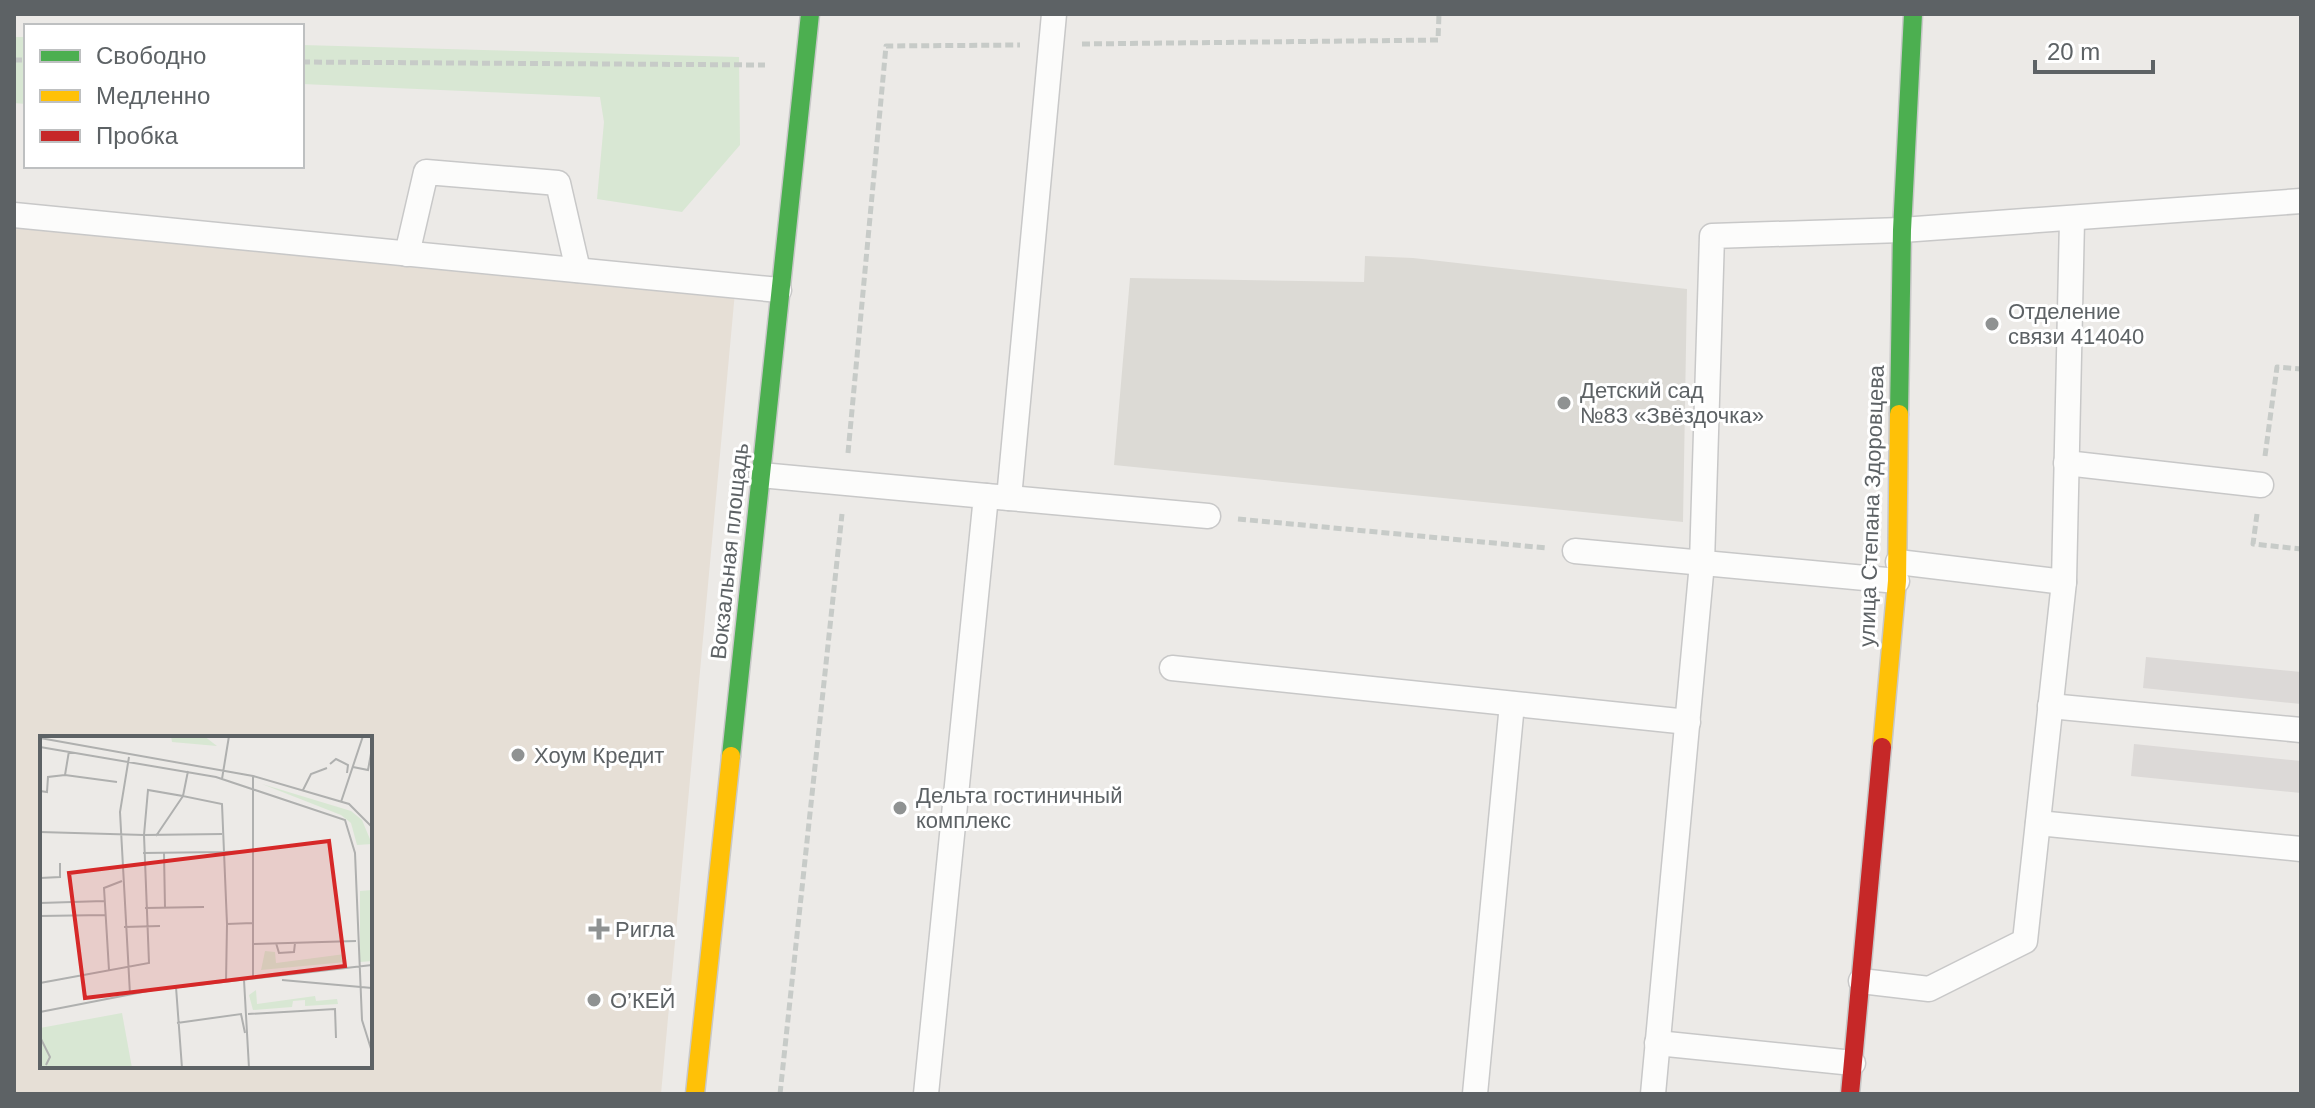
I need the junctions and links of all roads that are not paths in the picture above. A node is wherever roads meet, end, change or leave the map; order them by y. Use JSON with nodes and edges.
{"nodes":[{"id":1,"x":810,"y":14,"type":"edge"},
{"id":2,"x":1054,"y":14,"type":"edge"},
{"id":3,"x":1913,"y":14,"type":"edge"},
{"id":4,"x":2301,"y":201,"type":"edge"},
{"id":5,"x":14,"y":215,"type":"edge"},
{"id":6,"x":2072,"y":220,"type":"junction"},
{"id":7,"x":1902,"y":230,"type":"junction"},
{"id":8,"x":407,"y":254,"type":"junction"},
{"id":9,"x":578,"y":270,"type":"junction"},
{"id":10,"x":779,"y":290,"type":"junction"},
{"id":11,"x":2066,"y":463,"type":"junction"},
{"id":12,"x":761,"y":475,"type":"junction"},
{"id":13,"x":2261,"y":485,"type":"dead end"},
{"id":14,"x":998,"y":497,"type":"junction"},
{"id":15,"x":1208,"y":516,"type":"road end"},
{"id":16,"x":1575,"y":551,"type":"road end"},
{"id":17,"x":1702,"y":563,"type":"junction"},
{"id":18,"x":1897,"y":571,"type":"junction"},
{"id":19,"x":2064,"y":582,"type":"junction"},
{"id":20,"x":1172,"y":668,"type":"dead end"},
{"id":21,"x":1512,"y":704,"type":"junction"},
{"id":22,"x":2050,"y":706,"type":"junction"},
{"id":23,"x":1688,"y":722,"type":"junction"},
{"id":24,"x":2301,"y":730,"type":"edge"},
{"id":25,"x":2038,"y":823,"type":"junction"},
{"id":26,"x":2301,"y":849,"type":"edge"},
{"id":27,"x":1861,"y":981,"type":"junction"},
{"id":28,"x":1657,"y":1043,"type":"junction"},
{"id":29,"x":1853,"y":1063,"type":"junction"},
{"id":30,"x":695,"y":1094,"type":"edge"},
{"id":31,"x":926,"y":1094,"type":"edge"},
{"id":32,"x":1475,"y":1094,"type":"edge"},
{"id":33,"x":1653,"y":1094,"type":"edge"},
{"id":34,"x":1850,"y":1094,"type":"edge"}],
"edges":[{"from":1,"to":10,"type":"street","name":"Вокзальная площадь"},
{"from":2,"to":14,"type":"lane"},
{"from":3,"to":7,"type":"street","name":"улица Степана Здоровцева"},
{"from":4,"to":6,"type":"lane"},
{"from":5,"to":8,"type":"lane"},
{"from":6,"to":7,"type":"lane"},
{"from":6,"to":11,"type":"lane"},
{"from":7,"to":17,"type":"lane"},
{"from":7,"to":18,"type":"street","name":"улица Степана Здоровцева"},
{"from":8,"to":9,"type":"lane"},
{"from":8,"to":9,"type":"lane"},
{"from":9,"to":10,"type":"lane"},
{"from":10,"to":12,"type":"street","name":"Вокзальная площадь"},
{"from":11,"to":13,"type":"lane"},
{"from":11,"to":19,"type":"lane"},
{"from":12,"to":14,"type":"lane"},
{"from":12,"to":30,"type":"street","name":"Вокзальная площадь"},
{"from":14,"to":15,"type":"lane"},
{"from":14,"to":31,"type":"lane"},
{"from":16,"to":17,"type":"lane"},
{"from":17,"to":18,"type":"lane"},
{"from":17,"to":23,"type":"lane"},
{"from":18,"to":19,"type":"lane"},
{"from":18,"to":27,"type":"street","name":"улица Степана Здоровцева"},
{"from":19,"to":22,"type":"lane"},
{"from":20,"to":21,"type":"lane"},
{"from":21,"to":23,"type":"lane"},
{"from":21,"to":32,"type":"lane"},
{"from":22,"to":24,"type":"lane"},
{"from":22,"to":25,"type":"lane"},
{"from":23,"to":28,"type":"lane"},
{"from":25,"to":26,"type":"lane"},
{"from":25,"to":27,"type":"lane"},
{"from":27,"to":29,"type":"street","name":"улица Степана Здоровцева"},
{"from":28,"to":29,"type":"lane"},
{"from":28,"to":33,"type":"lane"},
{"from":29,"to":34,"type":"street","name":"улица Степана Здоровцева"}]}
